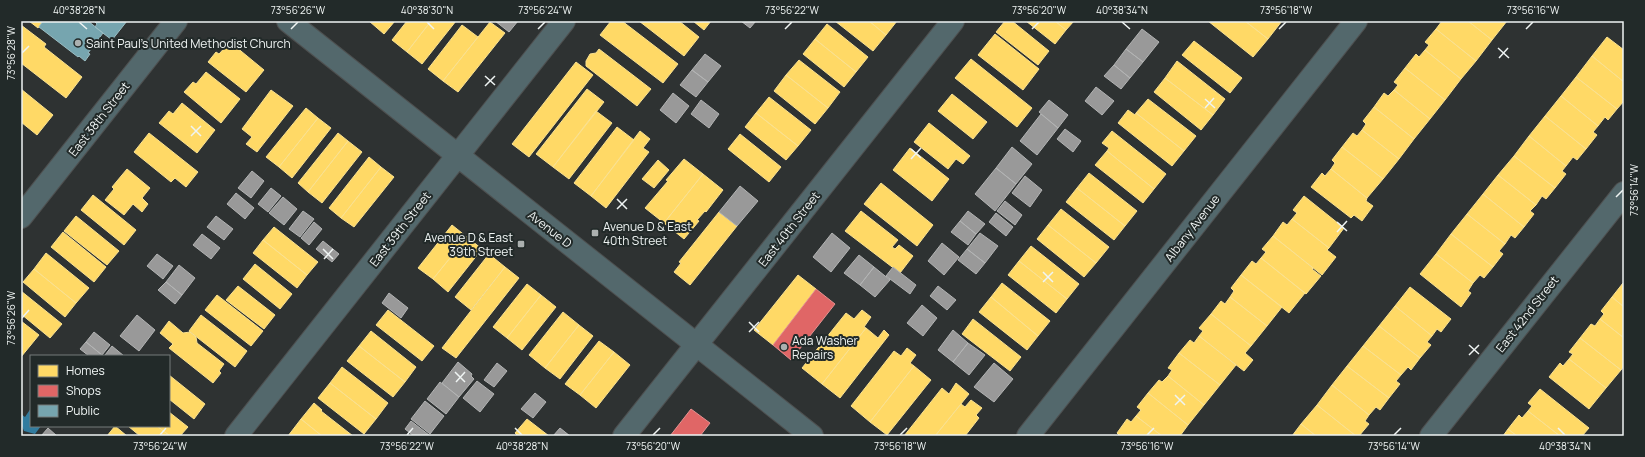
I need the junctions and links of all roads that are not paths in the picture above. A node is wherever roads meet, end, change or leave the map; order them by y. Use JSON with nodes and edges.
{"nodes":[{"id":1,"x":176,"y":21,"type":"edge"},
{"id":2,"x":288,"y":21,"type":"edge"},
{"id":3,"x":564,"y":21,"type":"edge"},
{"id":4,"x":953,"y":21,"type":"edge"},
{"id":5,"x":1356,"y":21,"type":"edge"},
{"id":6,"x":458,"y":156,"type":"junction"},
{"id":7,"x":1624,"y":193,"type":"edge"},
{"id":8,"x":21,"y":217,"type":"edge"},
{"id":9,"x":697,"y":344,"type":"junction"},
{"id":10,"x":236,"y":436,"type":"edge"},
{"id":11,"x":624,"y":436,"type":"edge"},
{"id":12,"x":812,"y":436,"type":"edge"},
{"id":13,"x":1028,"y":436,"type":"edge"},
{"id":14,"x":1431,"y":436,"type":"edge"}],
"edges":[{"from":1,"to":8,"type":"street","name":"East 38th Street"},
{"from":2,"to":6,"type":"street","name":"Avenue D"},
{"from":3,"to":6,"type":"street","name":"East 39th Street"},
{"from":4,"to":9,"type":"street","name":"East 40th Street"},
{"from":5,"to":13,"type":"street","name":"Albany Avenue"},
{"from":6,"to":9,"type":"street","name":"Avenue D"},
{"from":6,"to":10,"type":"street","name":"East 39th Street"},
{"from":7,"to":14,"type":"street","name":"East 42nd Street"},
{"from":9,"to":11,"type":"street","name":"East 40th Street"},
{"from":9,"to":12,"type":"street","name":"Avenue D"}]}
